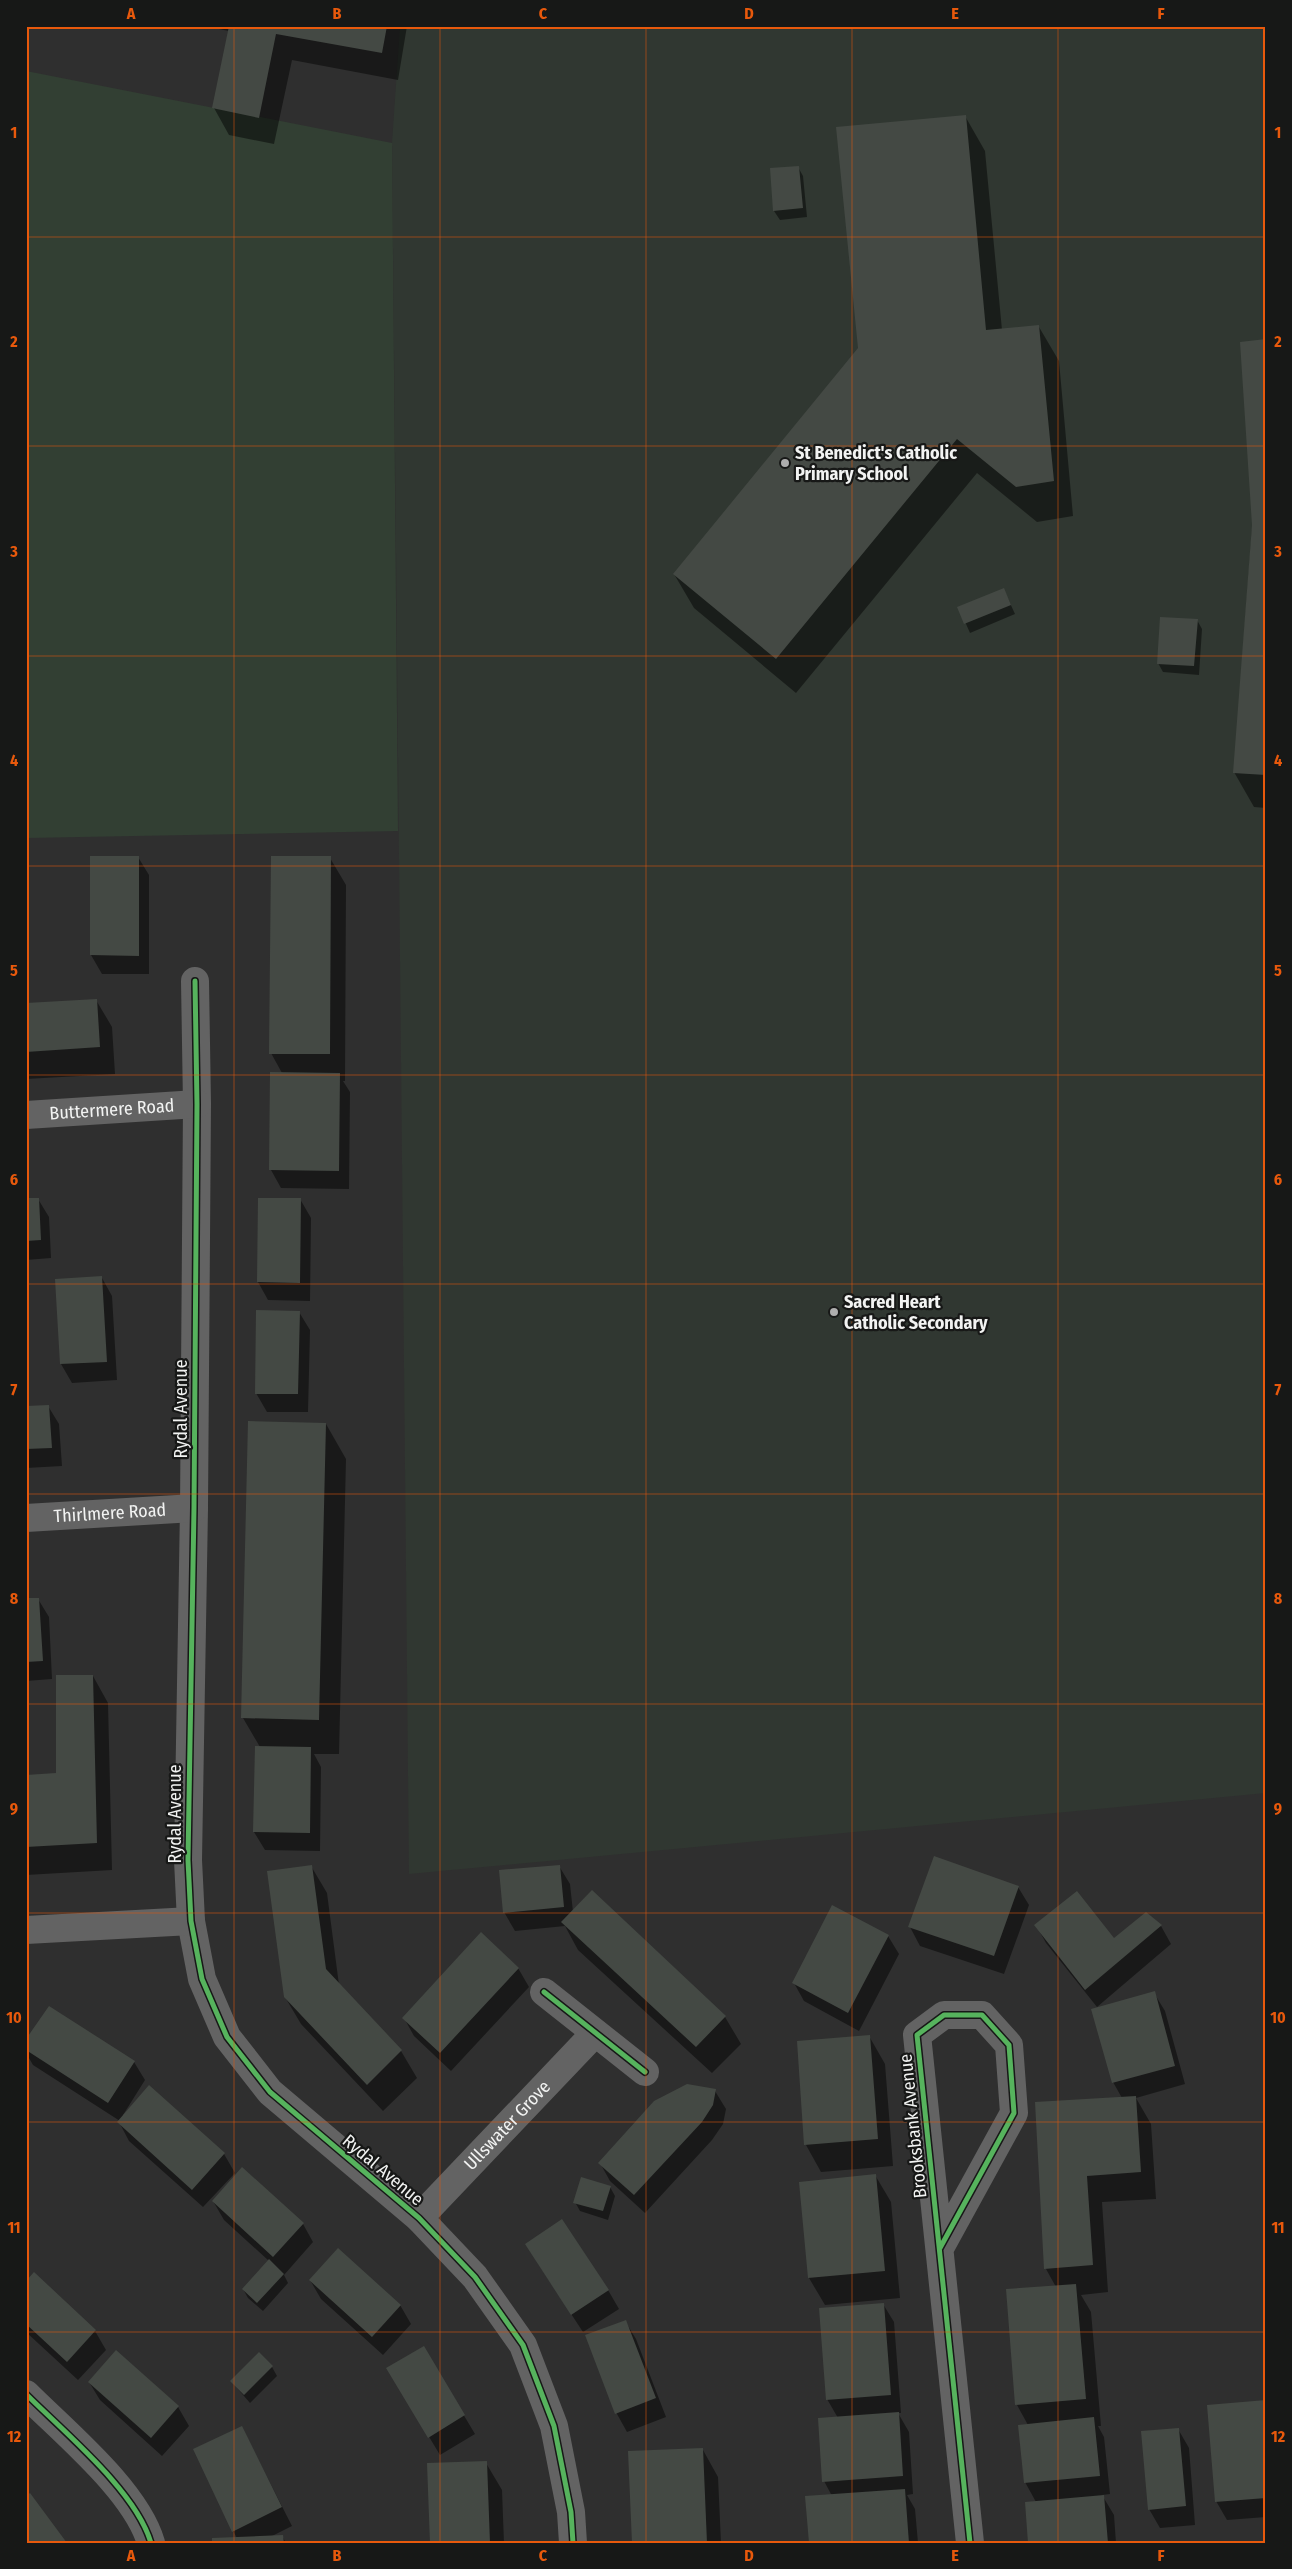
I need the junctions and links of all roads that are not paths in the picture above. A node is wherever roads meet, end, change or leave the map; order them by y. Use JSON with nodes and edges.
{"nodes":[{"id":1,"x":195,"y":981,"type":"dead end"},
{"id":2,"x":197,"y":1104,"type":"junction"},
{"id":3,"x":26,"y":1115,"type":"edge"},
{"id":4,"x":194,"y":1508,"type":"junction"},
{"id":5,"x":26,"y":1518,"type":"edge"},
{"id":6,"x":192,"y":1921,"type":"junction"},
{"id":7,"x":26,"y":1930,"type":"edge"},
{"id":8,"x":544,"y":1992,"type":"dead end"},
{"id":9,"x":596,"y":2033,"type":"junction"},
{"id":10,"x":644,"y":2072,"type":"dead end"},
{"id":11,"x":419,"y":2218,"type":"junction"},
{"id":12,"x":940,"y":2248,"type":"junction"},
{"id":13,"x":26,"y":2394,"type":"edge"},
{"id":14,"x":152,"y":2543,"type":"edge"},
{"id":15,"x":573,"y":2543,"type":"edge"},
{"id":16,"x":970,"y":2543,"type":"edge"}],
"edges":[{"from":1,"to":2,"type":"street","name":"Rydal Avenue"},
{"from":2,"to":3,"type":"street","name":"Buttermere Road"},
{"from":2,"to":4,"type":"street","name":"Rydal Avenue"},
{"from":4,"to":5,"type":"street","name":"Thirlmere Road"},
{"from":4,"to":6,"type":"street","name":"Rydal Avenue"},
{"from":6,"to":7,"type":"street"},
{"from":6,"to":11,"type":"street","name":"Rydal Avenue"},
{"from":8,"to":9,"type":"street"},
{"from":9,"to":10,"type":"street"},
{"from":9,"to":11,"type":"street","name":"Ullswater Grove"},
{"from":11,"to":15,"type":"street","name":"Rydal Avenue"},
{"from":12,"to":12,"type":"street","name":"Brooksbank Avenue"},
{"from":12,"to":16,"type":"street","name":"Brooksbank Avenue"},
{"from":13,"to":14,"type":"street"}]}
